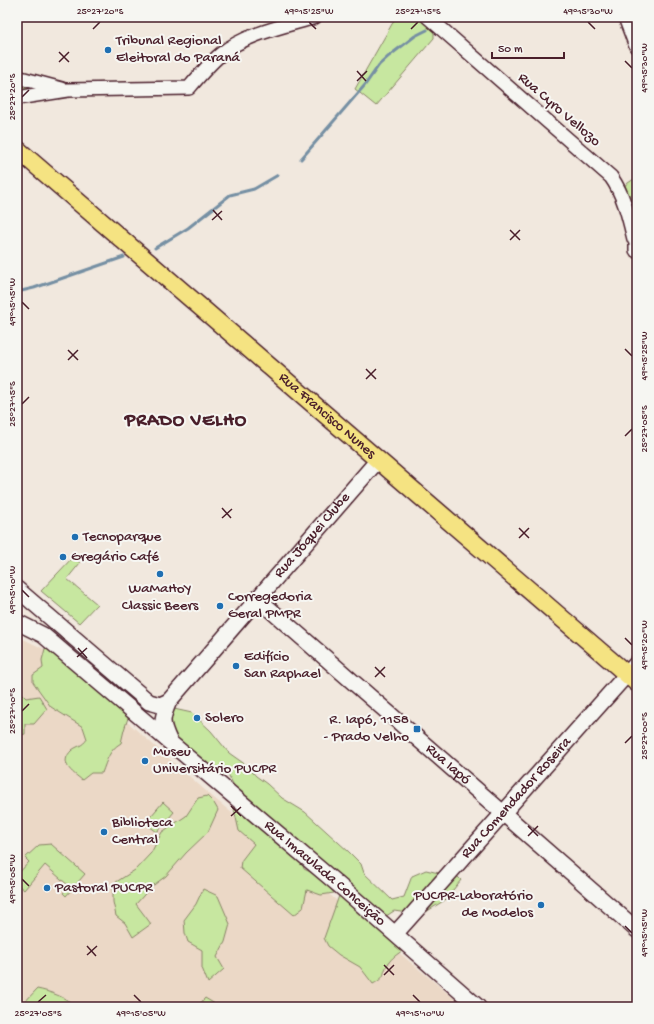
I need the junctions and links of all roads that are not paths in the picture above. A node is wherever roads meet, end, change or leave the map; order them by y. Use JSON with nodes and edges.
{"nodes":[{"id":1,"x":315,"y":17,"type":"edge"},
{"id":2,"x":428,"y":17,"type":"edge"},
{"id":3,"x":626,"y":17,"type":"edge"},
{"id":4,"x":637,"y":46,"type":"edge"},
{"id":5,"x":17,"y":77,"type":"edge"},
{"id":6,"x":68,"y":90,"type":"junction"},
{"id":7,"x":17,"y":98,"type":"edge"},
{"id":8,"x":17,"y":149,"type":"edge"},
{"id":9,"x":637,"y":223,"type":"edge"},
{"id":10,"x":637,"y":249,"type":"edge"},
{"id":11,"x":378,"y":460,"type":"junction"},
{"id":12,"x":17,"y":589,"type":"edge"},
{"id":13,"x":258,"y":599,"type":"junction"},
{"id":14,"x":17,"y":622,"type":"edge"},
{"id":15,"x":634,"y":673,"type":"edge"},
{"id":16,"x":169,"y":701,"type":"junction"},
{"id":17,"x":170,"y":741,"type":"junction"},
{"id":18,"x":503,"y":813,"type":"junction"},
{"id":19,"x":637,"y":930,"type":"edge"},
{"id":20,"x":396,"y":933,"type":"junction"},
{"id":21,"x":478,"y":1007,"type":"edge"}],
"edges":[{"from":1,"to":6,"type":"street"},
{"from":2,"to":10,"type":"street","name":"Rua Cyro Vellozo"},
{"from":3,"to":4,"type":"main road"},
{"from":5,"to":6,"type":"street"},
{"from":6,"to":7,"type":"street"},
{"from":8,"to":11,"type":"main road","name":"Rua Francisco Nunes"},
{"from":9,"to":10,"type":"main road"},
{"from":11,"to":13,"type":"main road","name":"Rua Jóquei Clube"},
{"from":11,"to":15,"type":"main road","name":"Rua Francisco Nunes"},
{"from":12,"to":16,"type":"main road"},
{"from":13,"to":16,"type":"main road","name":"Rua Jóquei Clube"},
{"from":13,"to":18,"type":"main road","name":"Rua Iapó"},
{"from":14,"to":17,"type":"main road","name":"Rua Imaculada Conceição"},
{"from":15,"to":18,"type":"main road","name":"Rua Comendador Roseira"},
{"from":16,"to":17,"type":"main road","name":"Rua Imaculada Conceição"},
{"from":17,"to":20,"type":"main road","name":"Rua Imaculada Conceição"},
{"from":18,"to":19,"type":"main road","name":"Rua Iapó"},
{"from":18,"to":20,"type":"main road","name":"Rua Comendador Roseira"},
{"from":20,"to":21,"type":"main road","name":"Rua Imaculada Conceição"}]}
